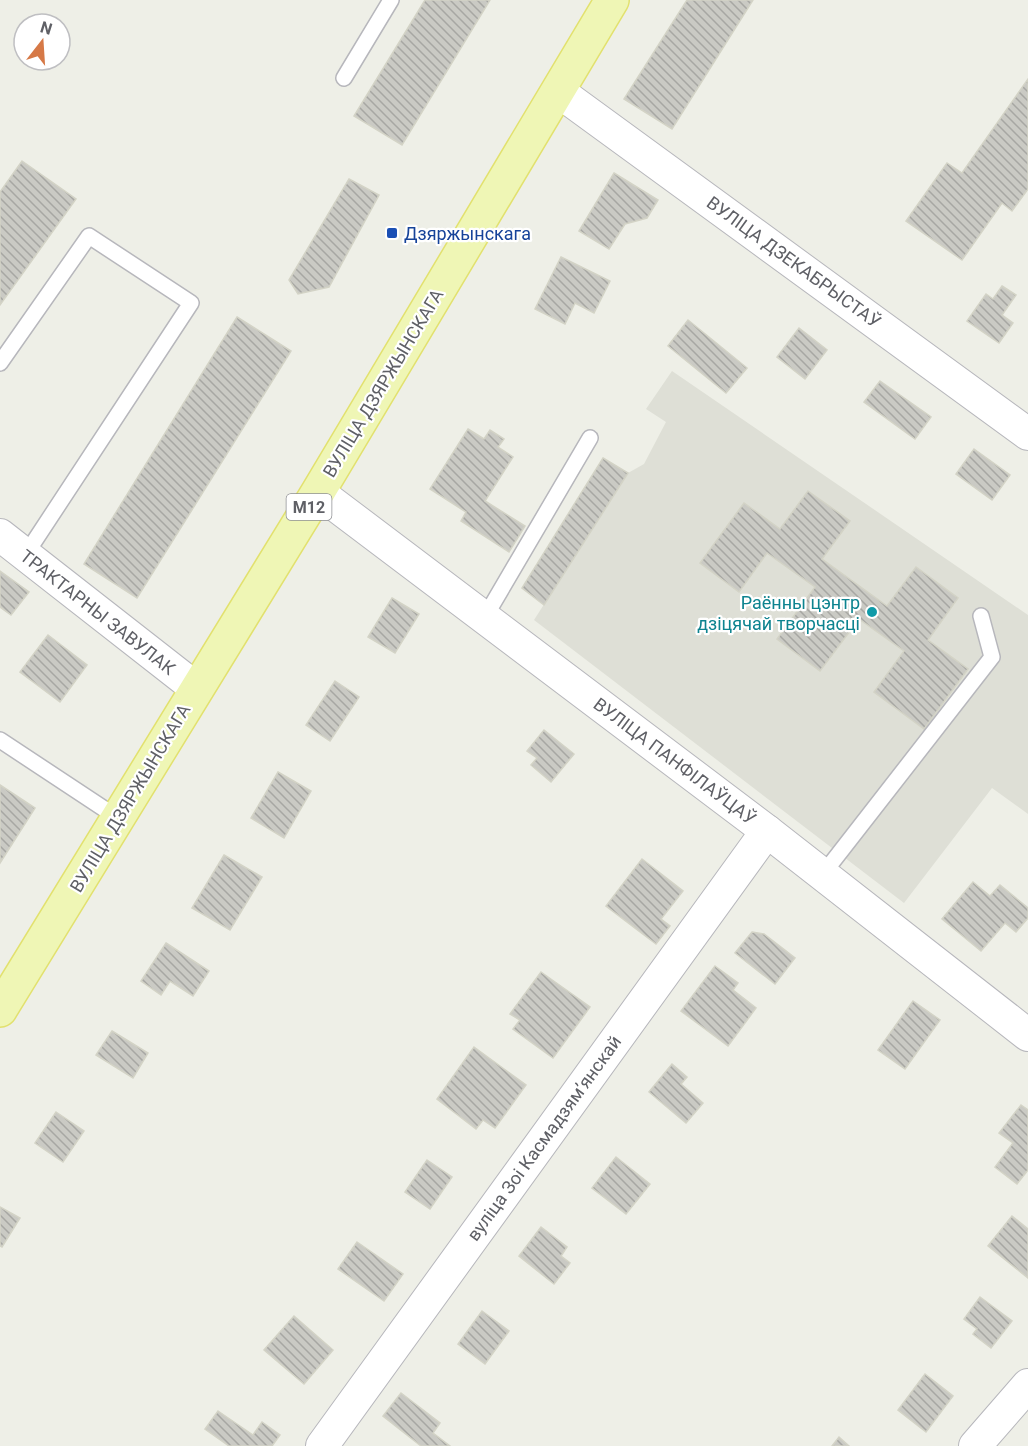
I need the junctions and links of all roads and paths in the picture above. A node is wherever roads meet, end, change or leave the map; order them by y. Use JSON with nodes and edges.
{"nodes":[{"id":1,"x":391,"y":0,"type":"edge"},
{"id":2,"x":612,"y":0,"type":"edge"},
{"id":3,"x":344,"y":78,"type":"dead end"},
{"id":4,"x":558,"y":91,"type":"junction"},
{"id":5,"x":0,"y":363,"type":"edge"},
{"id":6,"x":1028,"y":434,"type":"edge"},
{"id":7,"x":590,"y":438,"type":"dead end"},
{"id":8,"x":318,"y":492,"type":"junction"},
{"id":9,"x":0,"y":535,"type":"edge"},
{"id":10,"x":26,"y":554,"type":"junction"},
{"id":11,"x":981,"y":616,"type":"dead end"},
{"id":12,"x":485,"y":617,"type":"junction"},
{"id":13,"x":197,"y":689,"type":"junction"},
{"id":14,"x":0,"y":740,"type":"edge"},
{"id":15,"x":118,"y":818,"type":"junction"},
{"id":16,"x":767,"y":831,"type":"junction"},
{"id":17,"x":823,"y":874,"type":"junction"},
{"id":18,"x":0,"y":1010,"type":"edge"},
{"id":19,"x":1028,"y":1035,"type":"edge"},
{"id":20,"x":1028,"y":1385,"type":"edge"},
{"id":21,"x":322,"y":1446,"type":"edge"},
{"id":22,"x":975,"y":1446,"type":"edge"}],
"edges":[{"from":1,"to":3,"type":"lane"},
{"from":2,"to":4,"type":"main road","name":"ВУЛІЦА ДЗЯРЖЫНСКАГА","number":"М12"},
{"from":4,"to":6,"type":"street","name":"ВУЛІЦА ДЗЕКАБРЫСТАЎ"},
{"from":4,"to":8,"type":"main road","name":"ВУЛІЦА ДЗЯРЖЫНСКАГА","number":"М12"},
{"from":5,"to":10,"type":"lane"},
{"from":7,"to":12,"type":"lane"},
{"from":8,"to":12,"type":"street","name":"ВУЛІЦА ПАНФІЛАЎЦАЎ"},
{"from":8,"to":13,"type":"main road","name":"ВУЛІЦА ДЗЯРЖЫНСКАГА","number":"М12"},
{"from":9,"to":10,"type":"street","name":"ТРАКТАРНЫ ЗАВУЛАК"},
{"from":10,"to":13,"type":"street","name":"ТРАКТАРНЫ ЗАВУЛАК"},
{"from":11,"to":17,"type":"lane"},
{"from":12,"to":16,"type":"street","name":"ВУЛІЦА ПАНФІЛАЎЦАЎ"},
{"from":13,"to":15,"type":"main road","name":"ВУЛІЦА ДЗЯРЖЫНСКАГА","number":"М12"},
{"from":14,"to":15,"type":"lane"},
{"from":15,"to":18,"type":"main road","name":"ВУЛІЦА ДЗЯРЖЫНСКАГА","number":"М12"},
{"from":16,"to":17,"type":"street","name":"ВУЛІЦА ПАНФІЛАЎЦАЎ"},
{"from":16,"to":21,"type":"street","name":"вуліца Зоі Касмадзямʼянскай"},
{"from":17,"to":19,"type":"street","name":"ВУЛІЦА ПАНФІЛАЎЦАЎ"},
{"from":20,"to":22,"type":"street"}]}
